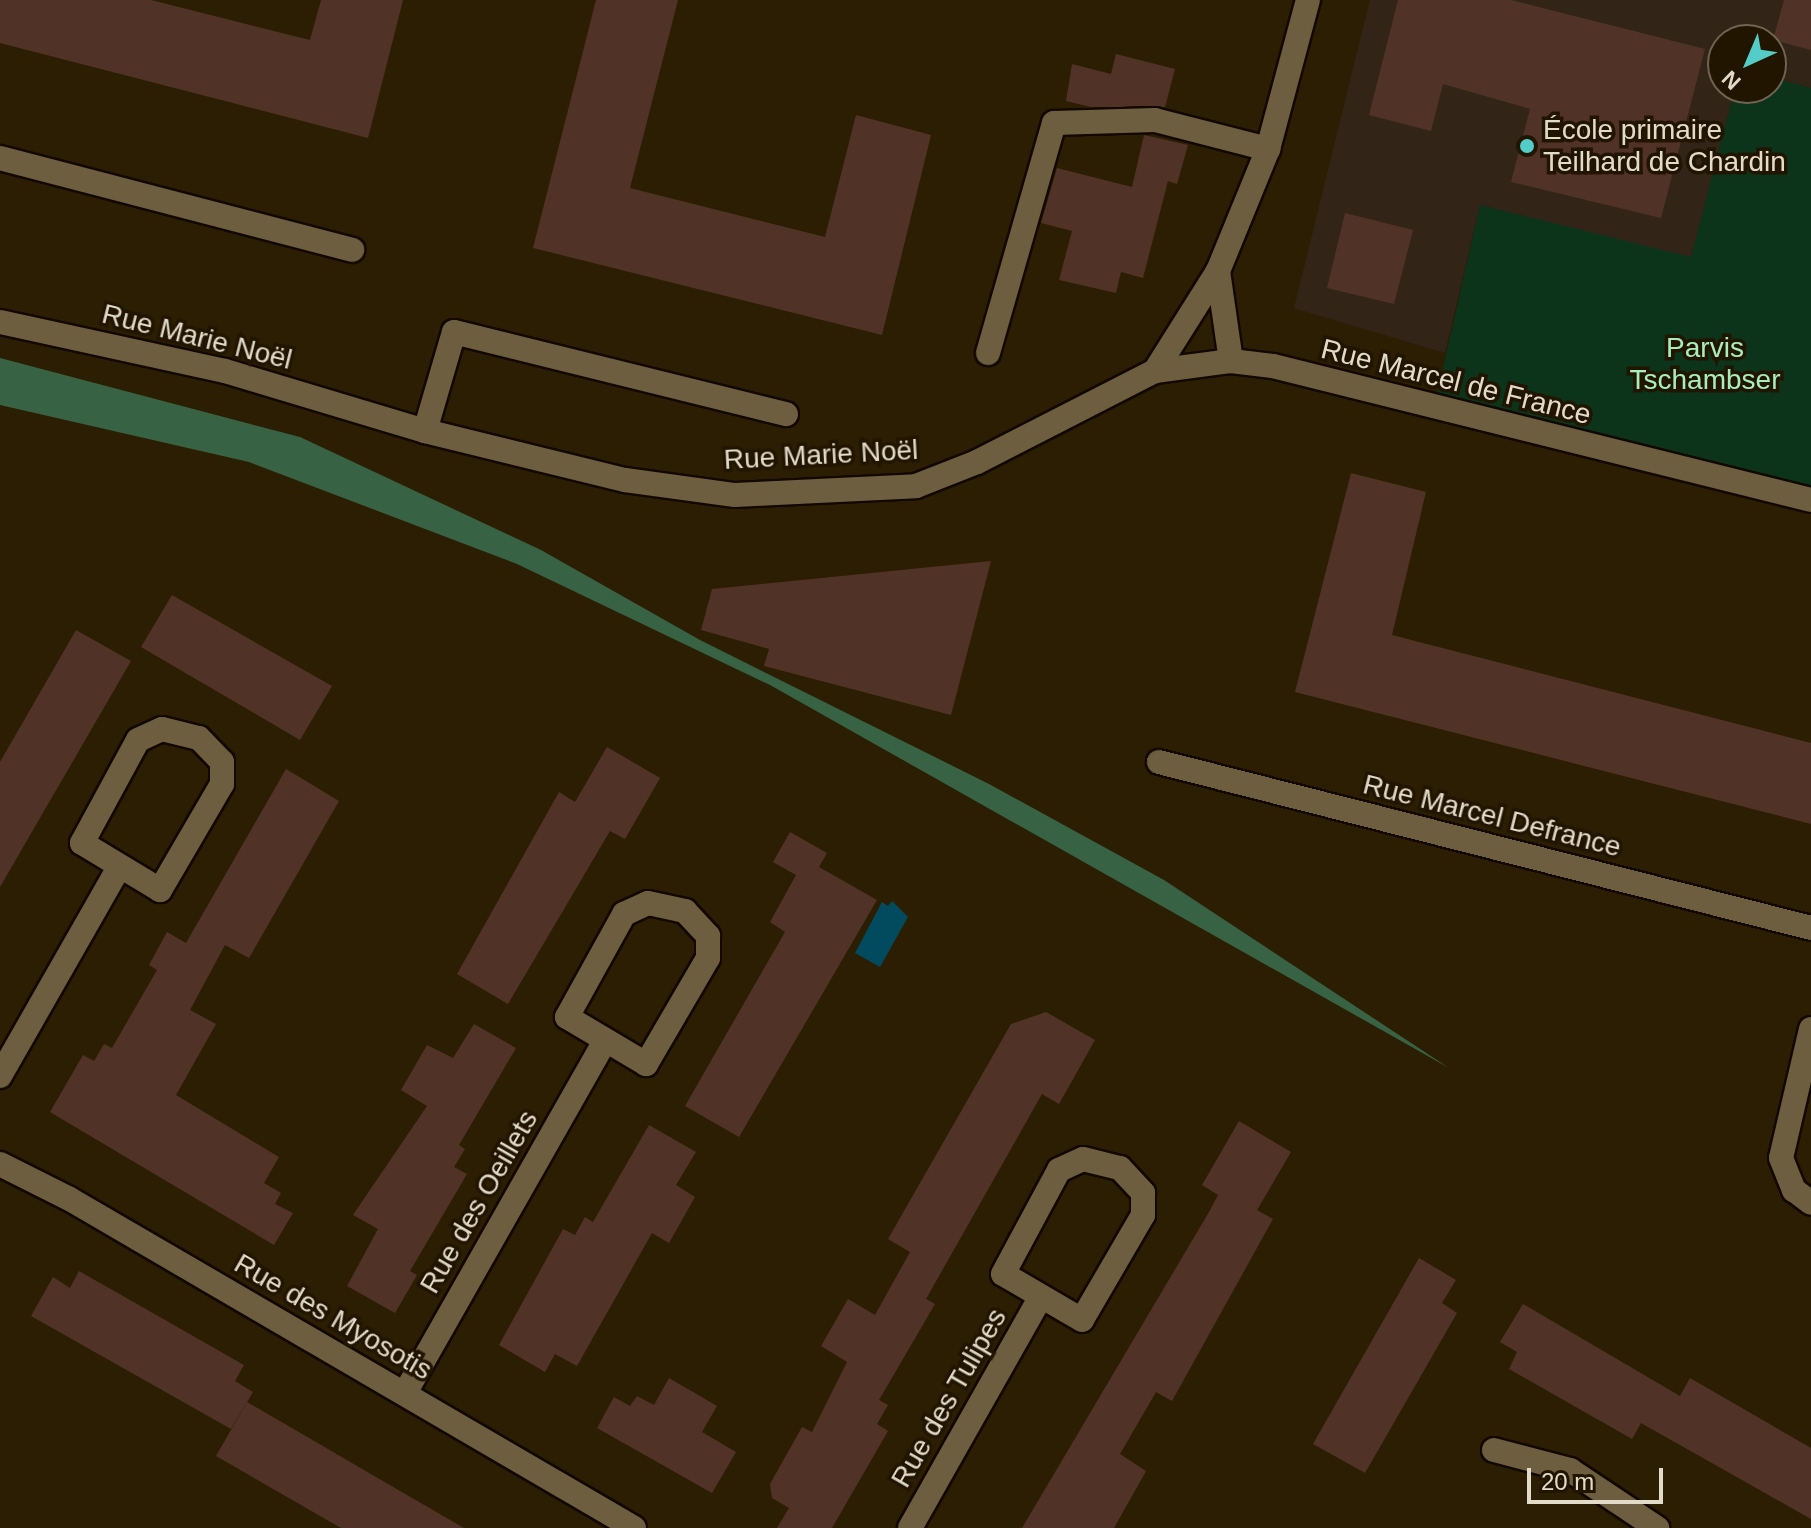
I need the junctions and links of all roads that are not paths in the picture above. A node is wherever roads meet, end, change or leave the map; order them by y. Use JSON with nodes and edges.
{"nodes":[{"id":1,"x":1308,"y":0,"type":"edge"},
{"id":2,"x":1268,"y":149,"type":"junction"},
{"id":3,"x":0,"y":158,"type":"edge"},
{"id":4,"x":352,"y":250,"type":"dead end"},
{"id":5,"x":1218,"y":271,"type":"junction"},
{"id":6,"x":0,"y":322,"type":"edge"},
{"id":7,"x":988,"y":353,"type":"dead end"},
{"id":8,"x":1231,"y":361,"type":"junction"},
{"id":9,"x":1155,"y":371,"type":"junction"},
{"id":10,"x":786,"y":414,"type":"dead end"},
{"id":11,"x":425,"y":431,"type":"junction"},
{"id":12,"x":1811,"y":500,"type":"edge"},
{"id":13,"x":1159,"y":762,"type":"dead end"},
{"id":14,"x":119,"y":867,"type":"junction"},
{"id":15,"x":1811,"y":928,"type":"edge"},
{"id":16,"x":1811,"y":1029,"type":"edge"},
{"id":17,"x":605,"y":1041,"type":"junction"},
{"id":18,"x":0,"y":1076,"type":"edge"},
{"id":19,"x":0,"y":1164,"type":"edge"},
{"id":20,"x":1811,"y":1203,"type":"edge"},
{"id":21,"x":1040,"y":1298,"type":"junction"},
{"id":22,"x":405,"y":1393,"type":"junction"},
{"id":23,"x":1494,"y":1450,"type":"dead end"},
{"id":24,"x":634,"y":1528,"type":"edge"},
{"id":25,"x":910,"y":1528,"type":"edge"},
{"id":26,"x":1657,"y":1528,"type":"edge"}],
"edges":[{"from":1,"to":2,"type":"street"},
{"from":2,"to":5,"type":"street"},
{"from":2,"to":7,"type":"street"},
{"from":3,"to":4,"type":"street"},
{"from":5,"to":8,"type":"street"},
{"from":5,"to":9,"type":"street"},
{"from":6,"to":11,"type":"street","name":"Rue Marie Noël"},
{"from":8,"to":9,"type":"street","name":"Rue Marcel de France"},
{"from":8,"to":12,"type":"street","name":"Rue Marcel de France"},
{"from":9,"to":11,"type":"street","name":"Rue Marie Noël"},
{"from":10,"to":11,"type":"street","name":"Rue Marie Noël"},
{"from":13,"to":15,"type":"street","name":"Rue Marcel Defrance"},
{"from":14,"to":14,"type":"street"},
{"from":14,"to":18,"type":"street"},
{"from":16,"to":20,"type":"street"},
{"from":17,"to":17,"type":"street"},
{"from":17,"to":22,"type":"street","name":"Rue des Oeillets"},
{"from":19,"to":22,"type":"street","name":"Rue des Myosotis"},
{"from":21,"to":21,"type":"street","name":"Rue des Tulipes"},
{"from":21,"to":25,"type":"street","name":"Rue des Tulipes"},
{"from":22,"to":24,"type":"street","name":"Rue des Myosotis"},
{"from":23,"to":26,"type":"street"}]}
